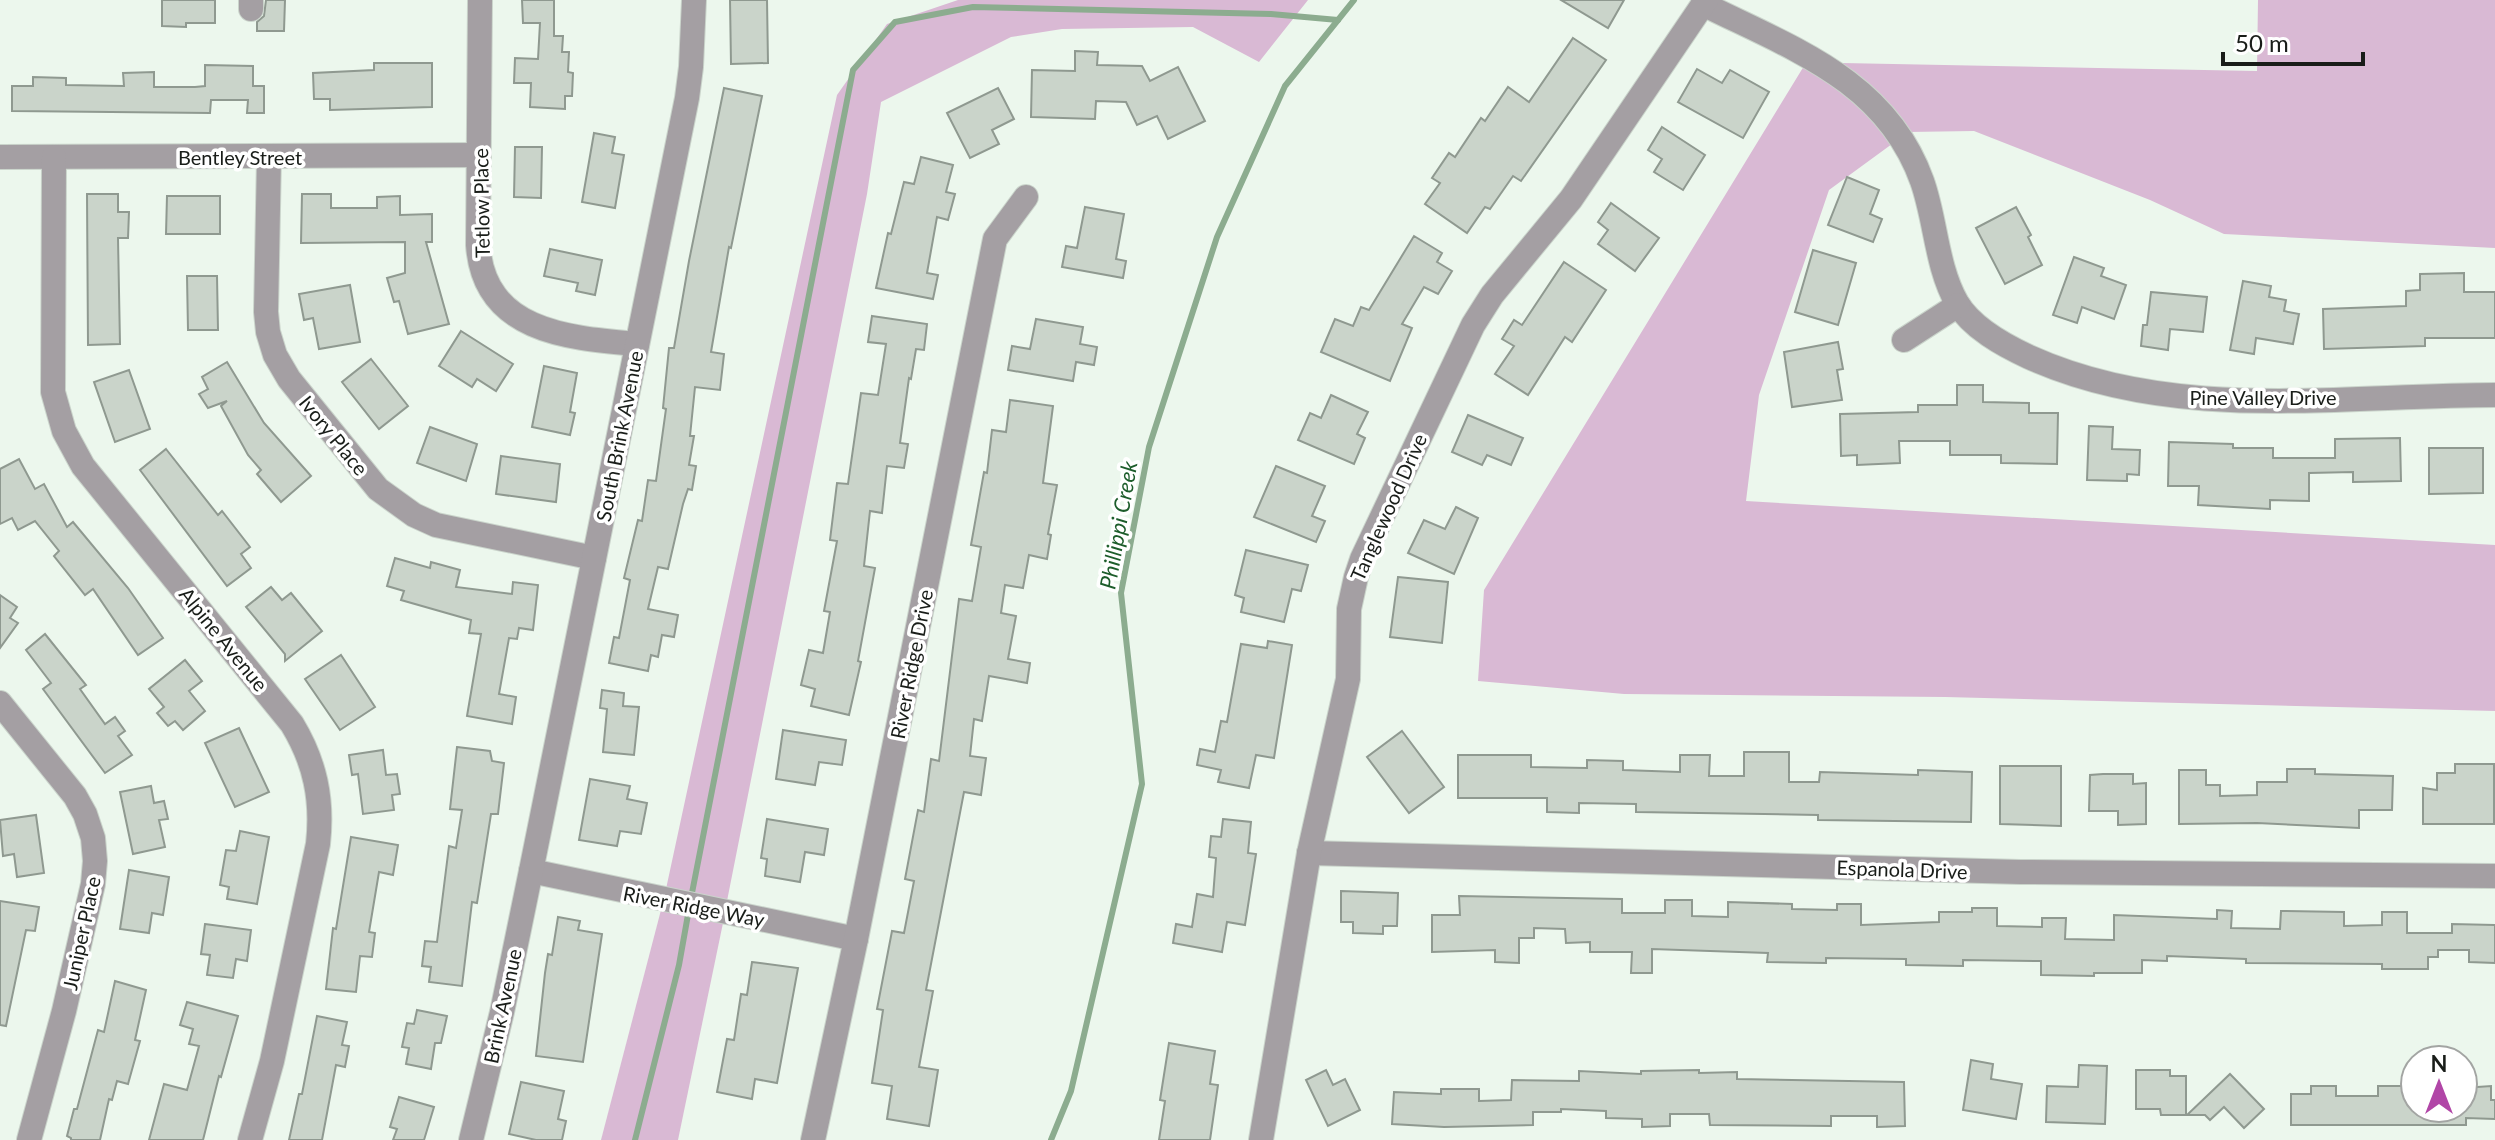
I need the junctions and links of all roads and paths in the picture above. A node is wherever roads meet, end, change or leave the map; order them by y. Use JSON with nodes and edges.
{"nodes":[{"id":1,"x":480,"y":0,"type":"edge"},
{"id":2,"x":694,"y":0,"type":"edge"},
{"id":3,"x":1704,"y":2,"type":"edge"},
{"id":4,"x":479,"y":155,"type":"junction"},
{"id":5,"x":0,"y":157,"type":"edge"},
{"id":6,"x":54,"y":157,"type":"junction"},
{"id":7,"x":269,"y":157,"type":"junction"},
{"id":8,"x":1026,"y":197,"type":"dead end"},
{"id":9,"x":1958,"y":305,"type":"junction"},
{"id":10,"x":1904,"y":340,"type":"dead end"},
{"id":11,"x":637,"y":344,"type":"junction"},
{"id":12,"x":2495,"y":395,"type":"edge"},
{"id":13,"x":594,"y":558,"type":"junction"},
{"id":14,"x":0,"y":703,"type":"edge"},
{"id":15,"x":1309,"y":853,"type":"junction"},
{"id":16,"x":531,"y":871,"type":"junction"},
{"id":17,"x":2495,"y":876,"type":"edge"},
{"id":18,"x":856,"y":939,"type":"junction"},
{"id":19,"x":29,"y":1140,"type":"edge"},
{"id":20,"x":250,"y":1140,"type":"edge"},
{"id":21,"x":471,"y":1140,"type":"edge"},
{"id":22,"x":813,"y":1140,"type":"edge"},
{"id":23,"x":1261,"y":1140,"type":"edge"}],
"edges":[{"from":1,"to":4,"type":"street","name":"Tetlow Place"},
{"from":2,"to":11,"type":"street","name":"South Brink Avenue"},
{"from":3,"to":9,"type":"street","name":"Pine Valley Drive"},
{"from":3,"to":15,"type":"street","name":"Tanglewood Drive"},
{"from":4,"to":7,"type":"street","name":"Bentley Street"},
{"from":4,"to":11,"type":"street","name":"Tetlow Place"},
{"from":5,"to":6,"type":"street","name":"Bentley Street"},
{"from":6,"to":7,"type":"street","name":"Bentley Street"},
{"from":6,"to":20,"type":"street","name":"Alpine Avenue"},
{"from":7,"to":13,"type":"street","name":"Ivory Place"},
{"from":8,"to":18,"type":"street","name":"River Ridge Drive"},
{"from":9,"to":10,"type":"street"},
{"from":9,"to":12,"type":"street","name":"Pine Valley Drive"},
{"from":11,"to":13,"type":"street","name":"South Brink Avenue"},
{"from":13,"to":16,"type":"street","name":"South Brink Avenue"},
{"from":14,"to":19,"type":"street","name":"Juniper Place"},
{"from":15,"to":17,"type":"street","name":"Espanola Drive"},
{"from":15,"to":23,"type":"street","name":"Tanglewood Drive"},
{"from":16,"to":18,"type":"street","name":"River Ridge Way"},
{"from":16,"to":21,"type":"street","name":"Brink Avenue"},
{"from":18,"to":22,"type":"street","name":"River Ridge Drive"}]}
